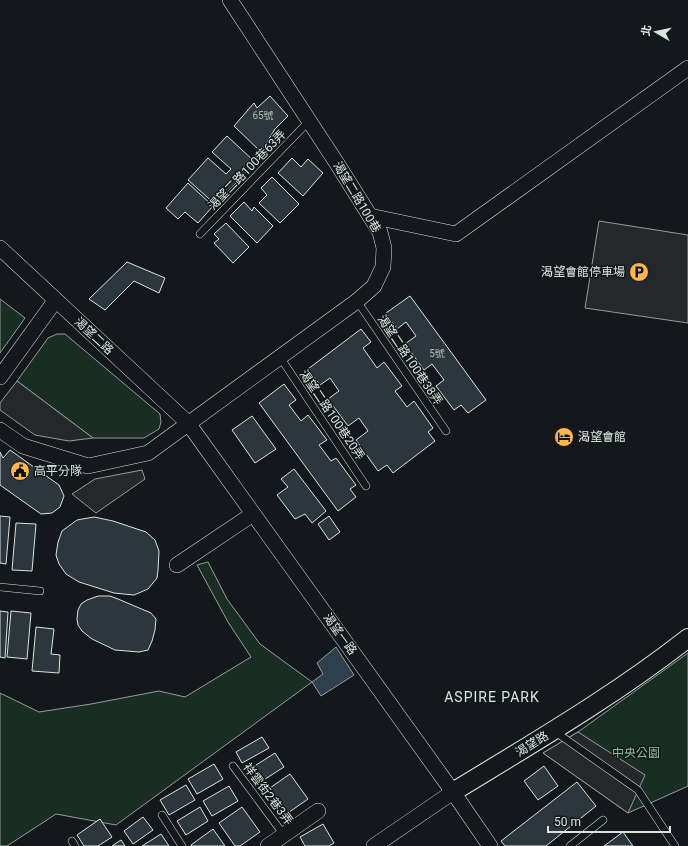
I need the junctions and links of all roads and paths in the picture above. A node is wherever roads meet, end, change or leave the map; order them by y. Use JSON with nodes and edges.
{"nodes":[{"id":1,"x":230,"y":0,"type":"edge"},
{"id":2,"x":688,"y":68,"type":"edge"},
{"id":3,"x":309,"y":121,"type":"junction"},
{"id":4,"x":370,"y":216,"type":"junction"},
{"id":5,"x":200,"y":234,"type":"dead end"},
{"id":6,"x":0,"y":248,"type":"edge"},
{"id":7,"x":56,"y":301,"type":"junction"},
{"id":8,"x":357,"y":301,"type":"junction"},
{"id":9,"x":280,"y":357,"type":"junction"},
{"id":10,"x":0,"y":377,"type":"edge"},
{"id":11,"x":188,"y":423,"type":"junction"},
{"id":12,"x":0,"y":430,"type":"edge"},
{"id":13,"x":446,"y":431,"type":"dead end"},
{"id":14,"x":366,"y":486,"type":"dead end"},
{"id":15,"x":253,"y":514,"type":"junction"},
{"id":16,"x":177,"y":565,"type":"dead end"},
{"id":17,"x":0,"y":587,"type":"edge"},
{"id":18,"x":40,"y":591,"type":"dead end"},
{"id":19,"x":688,"y":638,"type":"edge"},
{"id":20,"x":553,"y":730,"type":"junction"},
{"id":21,"x":233,"y":766,"type":"dead end"},
{"id":22,"x":453,"y":792,"type":"junction"},
{"id":23,"x":318,"y":811,"type":"dead end"},
{"id":24,"x":162,"y":815,"type":"dead end"},
{"id":25,"x":603,"y":820,"type":"dead end"},
{"id":26,"x":284,"y":834,"type":"junction"},
{"id":27,"x":380,"y":844,"type":"edge"},
{"id":28,"x":182,"y":846,"type":"edge"},
{"id":29,"x":268,"y":846,"type":"edge"},
{"id":30,"x":490,"y":846,"type":"edge"},
{"id":31,"x":570,"y":846,"type":"edge"},
{"id":32,"x":675,"y":846,"type":"edge"}],
"edges":[{"from":1,"to":3,"type":"street","name":"渴望二路100巷"},
{"from":2,"to":4,"type":"street"},
{"from":3,"to":4,"type":"street","name":"渴望二路100巷"},
{"from":3,"to":5,"type":"lane","name":"渴望二路100巷63弄"},
{"from":4,"to":8,"type":"street","name":"渴望二路100巷"},
{"from":6,"to":7,"type":"street","name":"渴望二路"},
{"from":7,"to":10,"type":"street"},
{"from":7,"to":11,"type":"street","name":"渴望二路"},
{"from":8,"to":9,"type":"street","name":"渴望二路100巷"},
{"from":8,"to":13,"type":"lane","name":"渴望二路100巷38弄"},
{"from":9,"to":11,"type":"street","name":"渴望二路100巷"},
{"from":9,"to":14,"type":"lane","name":"渴望二路100巷20弄"},
{"from":11,"to":12,"type":"street","name":"渴望二路100巷"},
{"from":11,"to":15,"type":"street","name":"渴望一路"},
{"from":15,"to":16,"type":"street"},
{"from":15,"to":22,"type":"street","name":"渴望一路"},
{"from":17,"to":18,"type":"lane"},
{"from":19,"to":20,"type":"street","name":"渴望路"},
{"from":20,"to":22,"type":"street","name":"渴望路"},
{"from":20,"to":32,"type":"lane"},
{"from":21,"to":26,"type":"lane","name":"祥雲街2巷3弄"},
{"from":22,"to":27,"type":"street","name":"渴望路"},
{"from":22,"to":30,"type":"street","name":"渴望一路"},
{"from":23,"to":26,"type":"street"},
{"from":24,"to":28,"type":"lane"},
{"from":25,"to":31,"type":"lane"},
{"from":26,"to":29,"type":"street"}]}
